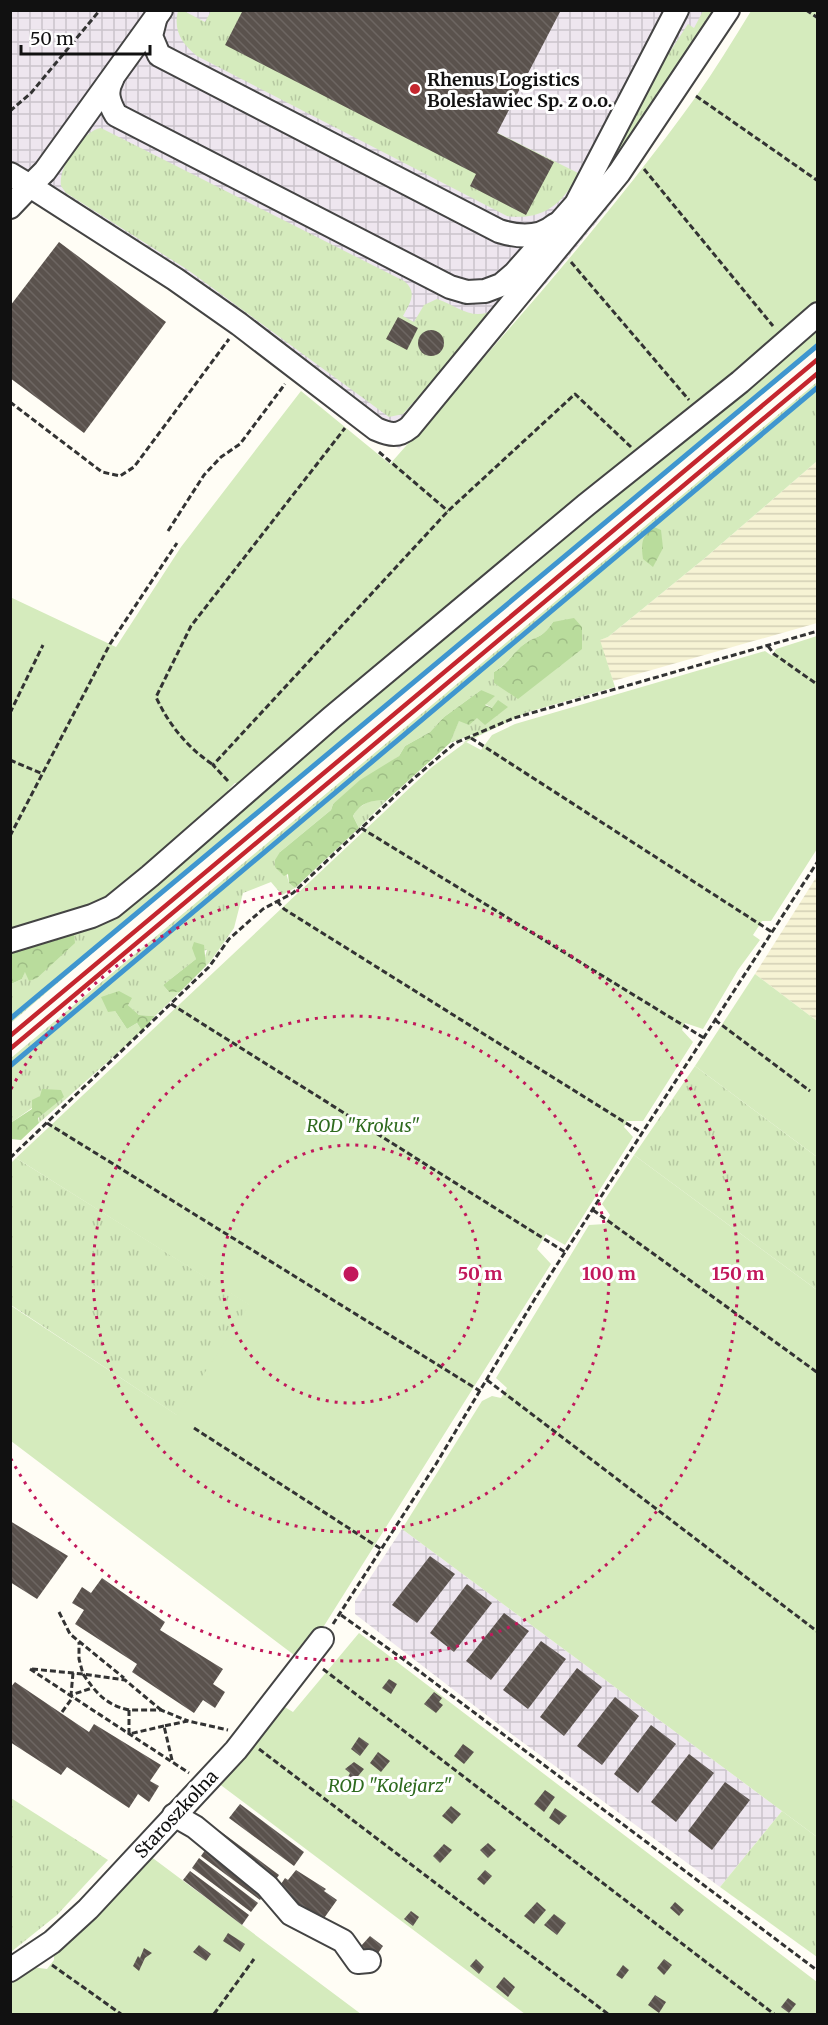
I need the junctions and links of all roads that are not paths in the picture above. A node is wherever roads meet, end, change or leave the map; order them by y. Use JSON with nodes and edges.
{"nodes":[{"id":1,"x":677,"y":10,"type":"edge"},
{"id":2,"x":728,"y":10,"type":"edge"},
{"id":3,"x":159,"y":13,"type":"edge"},
{"id":4,"x":159,"y":56,"type":"junction"},
{"id":5,"x":118,"y":71,"type":"junction"},
{"id":6,"x":116,"y":115,"type":"junction"},
{"id":7,"x":79,"y":125,"type":"junction"},
{"id":8,"x":10,"y":174,"type":"edge"},
{"id":9,"x":30,"y":186,"type":"junction"},
{"id":10,"x":10,"y":207,"type":"edge"},
{"id":11,"x":564,"y":218,"type":"junction"},
{"id":12,"x":818,"y":314,"type":"edge"},
{"id":13,"x":10,"y":941,"type":"edge"},
{"id":14,"x":322,"y":1639,"type":"road end"},
{"id":15,"x":174,"y":1815,"type":"junction"},
{"id":16,"x":369,"y":1961,"type":"dead end"},
{"id":17,"x":10,"y":1970,"type":"edge"}],
"edges":[{"from":1,"to":11,"type":"street"},
{"from":2,"to":9,"type":"street"},
{"from":3,"to":4,"type":"street"},
{"from":3,"to":5,"type":"street"},
{"from":4,"to":5,"type":"street"},
{"from":4,"to":11,"type":"street"},
{"from":5,"to":6,"type":"street"},
{"from":5,"to":7,"type":"street"},
{"from":6,"to":7,"type":"street"},
{"from":6,"to":11,"type":"street"},
{"from":7,"to":9,"type":"street"},
{"from":8,"to":9,"type":"street"},
{"from":9,"to":10,"type":"street"},
{"from":12,"to":13,"type":"street"},
{"from":14,"to":15,"type":"street","name":"Staroszkolna"},
{"from":15,"to":16,"type":"street"},
{"from":15,"to":17,"type":"street","name":"Staroszkolna"}]}
